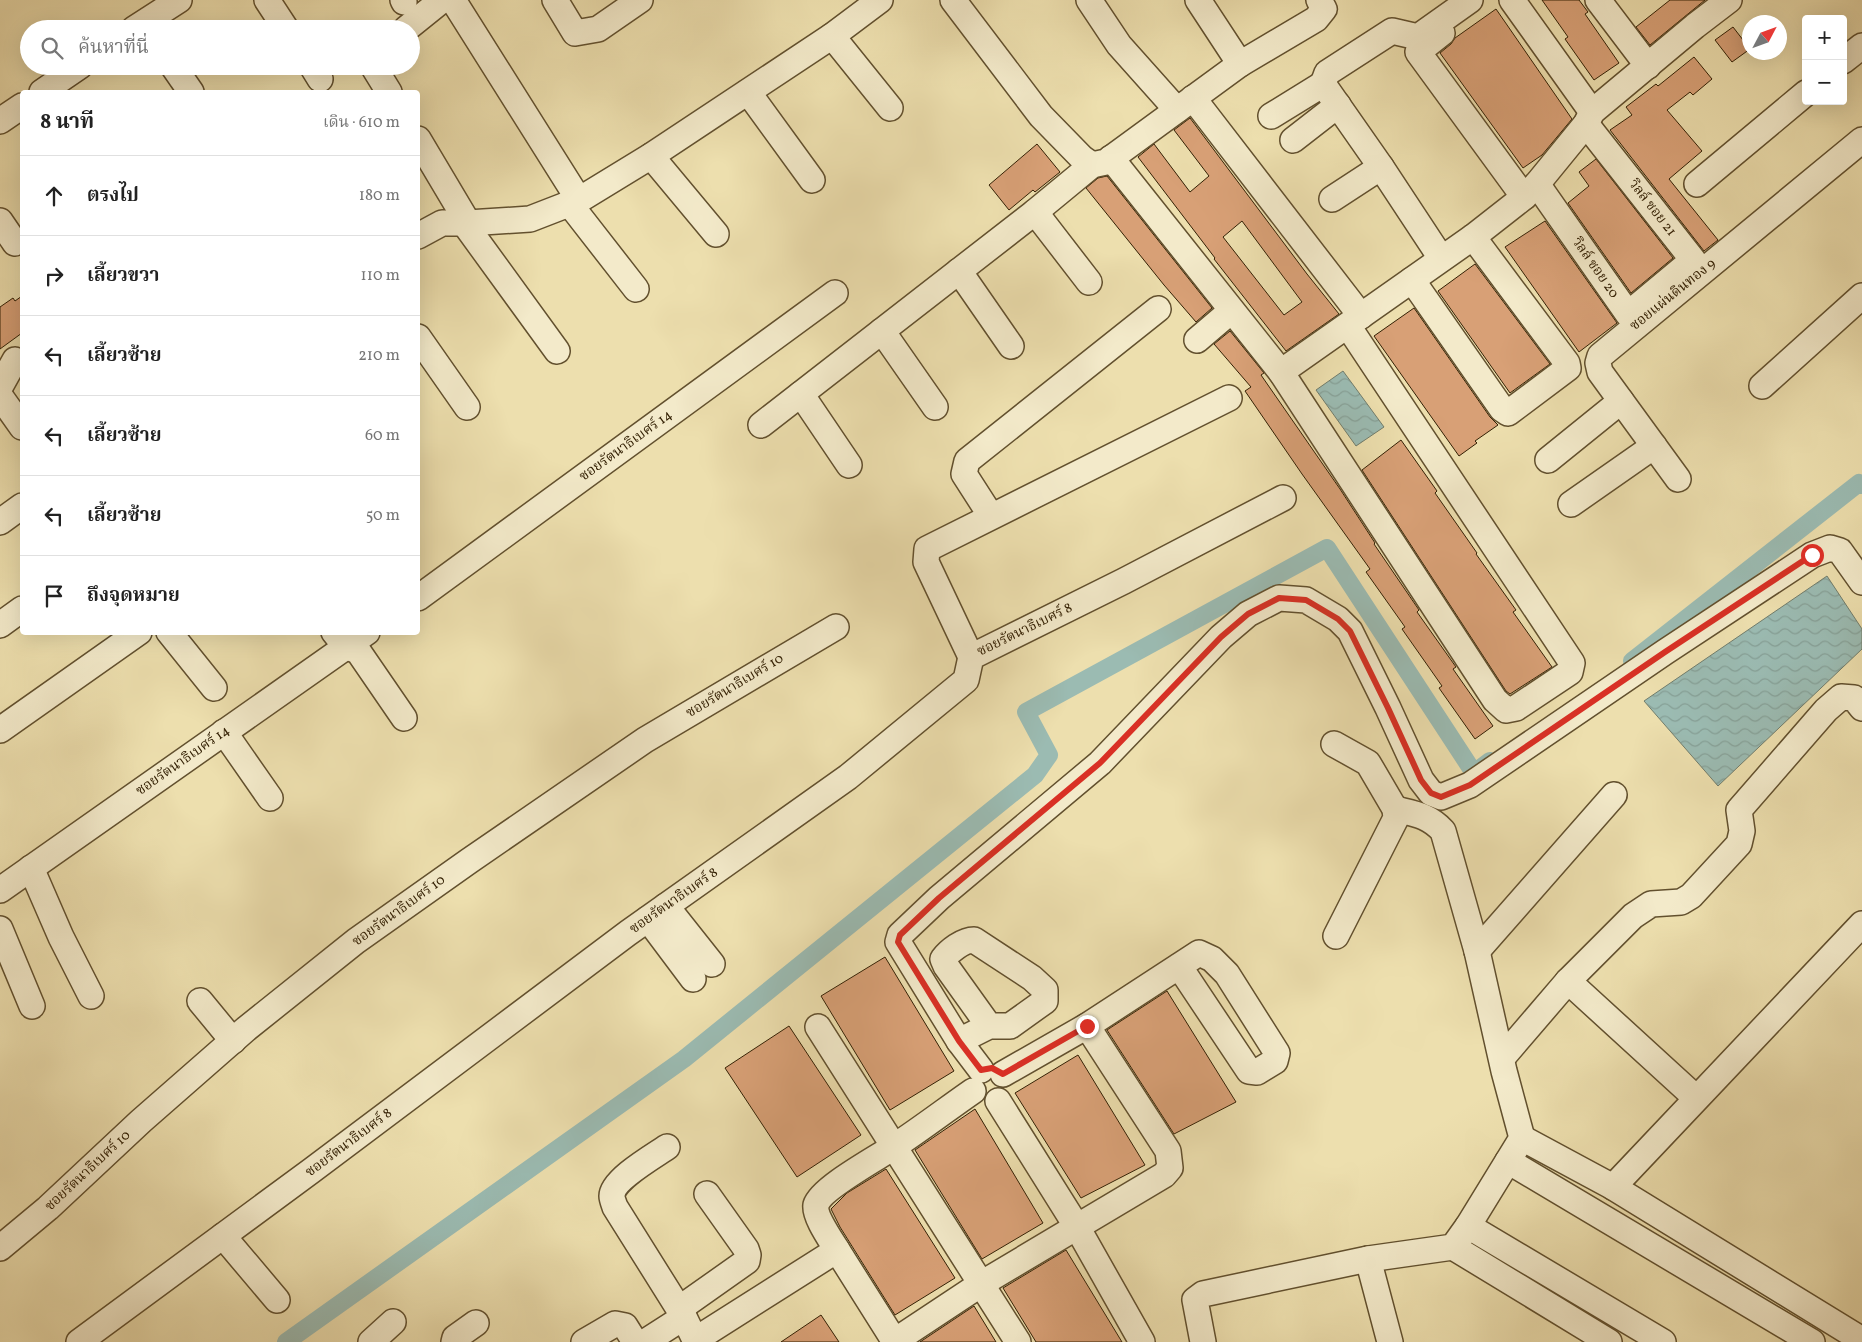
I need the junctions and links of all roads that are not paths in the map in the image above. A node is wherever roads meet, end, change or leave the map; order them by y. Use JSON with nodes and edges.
{"nodes":[{"id":1,"x":179,"y":0,"type":"edge"},
{"id":2,"x":267,"y":0,"type":"edge"},
{"id":3,"x":442,"y":0,"type":"edge"},
{"id":4,"x":453,"y":0,"type":"edge"},
{"id":5,"x":555,"y":0,"type":"edge"},
{"id":6,"x":640,"y":0,"type":"edge"},
{"id":7,"x":880,"y":0,"type":"edge"},
{"id":8,"x":953,"y":0,"type":"edge"},
{"id":9,"x":1089,"y":0,"type":"edge"},
{"id":10,"x":1198,"y":0,"type":"edge"},
{"id":11,"x":1470,"y":0,"type":"edge"},
{"id":12,"x":1488,"y":0,"type":"edge"},
{"id":13,"x":1512,"y":0,"type":"edge"},
{"id":14,"x":1598,"y":0,"type":"edge"},
{"id":15,"x":1729,"y":0,"type":"edge"},
{"id":16,"x":1321,"y":4,"type":"edge"},
{"id":17,"x":151,"y":20,"type":"edge"},
{"id":18,"x":280,"y":20,"type":"edge"},
{"id":19,"x":417,"y":20,"type":"edge"},
{"id":20,"x":832,"y":36,"type":"junction"},
{"id":21,"x":1862,"y":46,"type":"edge"},
{"id":22,"x":1845,"y":60,"type":"edge"},
{"id":23,"x":1240,"y":64,"type":"junction"},
{"id":24,"x":1648,"y":66,"type":"junction"},
{"id":25,"x":68,"y":75,"type":"edge"},
{"id":26,"x":179,"y":75,"type":"edge"},
{"id":27,"x":379,"y":75,"type":"edge"},
{"id":28,"x":1323,"y":84,"type":"junction"},
{"id":29,"x":48,"y":90,"type":"edge"},
{"id":30,"x":190,"y":90,"type":"edge"},
{"id":31,"x":388,"y":90,"type":"edge"},
{"id":32,"x":748,"y":92,"type":"junction"},
{"id":33,"x":1802,"y":96,"type":"edge"},
{"id":34,"x":1185,"y":104,"type":"junction"},
{"id":35,"x":1338,"y":105,"type":"junction"},
{"id":36,"x":20,"y":107,"type":"edge"},
{"id":37,"x":890,"y":108,"type":"dead end"},
{"id":38,"x":1271,"y":116,"type":"dead end"},
{"id":39,"x":1589,"y":118,"type":"junction"},
{"id":40,"x":0,"y":121,"type":"edge"},
{"id":41,"x":1293,"y":140,"type":"dead end"},
{"id":42,"x":1862,"y":140,"type":"edge"},
{"id":43,"x":420,"y":142,"type":"edge"},
{"id":44,"x":651,"y":156,"type":"junction"},
{"id":45,"x":1102,"y":162,"type":"junction"},
{"id":46,"x":1381,"y":167,"type":"junction"},
{"id":47,"x":812,"y":180,"type":"dead end"},
{"id":48,"x":1697,"y":184,"type":"dead end"},
{"id":49,"x":1530,"y":191,"type":"junction"},
{"id":50,"x":1332,"y":199,"type":"dead end"},
{"id":51,"x":574,"y":201,"type":"junction"},
{"id":52,"x":1035,"y":212,"type":"junction"},
{"id":53,"x":0,"y":221,"type":"edge"},
{"id":54,"x":467,"y":223,"type":"junction"},
{"id":55,"x":716,"y":234,"type":"dead end"},
{"id":56,"x":420,"y":235,"type":"edge"},
{"id":57,"x":1473,"y":237,"type":"junction"},
{"id":58,"x":15,"y":243,"type":"dead end"},
{"id":59,"x":1437,"y":252,"type":"dead end"},
{"id":60,"x":959,"y":271,"type":"junction"},
{"id":61,"x":1412,"y":280,"type":"junction"},
{"id":62,"x":1088,"y":282,"type":"dead end"},
{"id":63,"x":1662,"y":285,"type":"joint"},
{"id":64,"x":636,"y":289,"type":"dead end"},
{"id":65,"x":835,"y":292,"type":"dead end"},
{"id":66,"x":1862,"y":296,"type":"edge"},
{"id":67,"x":1158,"y":309,"type":"dead end"},
{"id":68,"x":1231,"y":311,"type":"junction"},
{"id":69,"x":1354,"y":321,"type":"junction"},
{"id":70,"x":882,"y":331,"type":"junction"},
{"id":71,"x":420,"y":340,"type":"edge"},
{"id":72,"x":1197,"y":340,"type":"dead end"},
{"id":73,"x":1011,"y":346,"type":"dead end"},
{"id":74,"x":557,"y":351,"type":"dead end"},
{"id":75,"x":13,"y":359,"type":"edge"},
{"id":76,"x":1281,"y":372,"type":"junction"},
{"id":77,"x":1762,"y":386,"type":"dead end"},
{"id":78,"x":801,"y":394,"type":"junction"},
{"id":79,"x":1,"y":398,"type":"edge"},
{"id":80,"x":1229,"y":398,"type":"dead end"},
{"id":81,"x":1621,"y":401,"type":"junction"},
{"id":82,"x":467,"y":407,"type":"dead end"},
{"id":83,"x":935,"y":407,"type":"dead end"},
{"id":84,"x":20,"y":424,"type":"edge"},
{"id":85,"x":761,"y":425,"type":"dead end"},
{"id":86,"x":1654,"y":446,"type":"junction"},
{"id":87,"x":1548,"y":460,"type":"dead end"},
{"id":88,"x":849,"y":465,"type":"dead end"},
{"id":89,"x":1678,"y":479,"type":"dead end"},
{"id":90,"x":1284,"y":498,"type":"dead end"},
{"id":91,"x":1571,"y":504,"type":"dead end"},
{"id":92,"x":20,"y":507,"type":"edge"},
{"id":93,"x":992,"y":516,"type":"junction"},
{"id":94,"x":0,"y":522,"type":"edge"},
{"id":95,"x":1862,"y":582,"type":"edge"},
{"id":96,"x":420,"y":597,"type":"edge"},
{"id":97,"x":20,"y":610,"type":"edge"},
{"id":98,"x":0,"y":625,"type":"edge"},
{"id":99,"x":836,"y":627,"type":"dead end"},
{"id":100,"x":135,"y":635,"type":"edge"},
{"id":101,"x":171,"y":635,"type":"edge"},
{"id":102,"x":357,"y":635,"type":"edge"},
{"id":103,"x":340,"y":640,"type":"edge"},
{"id":104,"x":971,"y":657,"type":"junction"},
{"id":105,"x":214,"y":688,"type":"dead end"},
{"id":106,"x":1862,"y":708,"type":"edge"},
{"id":107,"x":404,"y":718,"type":"dead end"},
{"id":108,"x":0,"y":730,"type":"edge"},
{"id":109,"x":224,"y":732,"type":"junction"},
{"id":110,"x":1334,"y":744,"type":"dead end"},
{"id":111,"x":1614,"y":795,"type":"dead end"},
{"id":112,"x":270,"y":798,"type":"dead end"},
{"id":113,"x":1395,"y":809,"type":"junction"},
{"id":114,"x":31,"y":868,"type":"junction"},
{"id":115,"x":0,"y":890,"type":"edge"},
{"id":116,"x":657,"y":912,"type":"junction"},
{"id":117,"x":1862,"y":924,"type":"edge"},
{"id":118,"x":0,"y":929,"type":"edge"},
{"id":119,"x":1336,"y":936,"type":"dead end"},
{"id":120,"x":1477,"y":951,"type":"junction"},
{"id":121,"x":1179,"y":966,"type":"junction"},
{"id":122,"x":702,"y":971,"type":"dead end"},
{"id":123,"x":1568,"y":981,"type":"junction"},
{"id":124,"x":91,"y":996,"type":"dead end"},
{"id":125,"x":200,"y":1001,"type":"dead end"},
{"id":126,"x":32,"y":1006,"type":"dead end"},
{"id":127,"x":989,"y":1026,"type":"dead end"},
{"id":128,"x":1087,"y":1026,"type":"junction"},
{"id":129,"x":818,"y":1027,"type":"dead end"},
{"id":130,"x":232,"y":1041,"type":"junction"},
{"id":131,"x":959,"y":1041,"type":"junction"},
{"id":132,"x":1502,"y":1058,"type":"junction"},
{"id":133,"x":985,"y":1078,"type":"junction"},
{"id":134,"x":1696,"y":1098,"type":"junction"},
{"id":135,"x":1522,"y":1138,"type":"junction"},
{"id":136,"x":895,"y":1146,"type":"junction"},
{"id":137,"x":666,"y":1148,"type":"dead end"},
{"id":138,"x":1508,"y":1161,"type":"junction"},
{"id":139,"x":1613,"y":1187,"type":"junction"},
{"id":140,"x":707,"y":1194,"type":"dead end"},
{"id":141,"x":1468,"y":1226,"type":"junction"},
{"id":142,"x":1077,"y":1228,"type":"junction"},
{"id":143,"x":223,"y":1236,"type":"junction"},
{"id":144,"x":2,"y":1241,"type":"edge"},
{"id":145,"x":1453,"y":1247,"type":"junction"},
{"id":146,"x":837,"y":1250,"type":"junction"},
{"id":147,"x":1368,"y":1259,"type":"junction"},
{"id":148,"x":982,"y":1284,"type":"junction"},
{"id":149,"x":277,"y":1300,"type":"dead end"},
{"id":150,"x":393,"y":1322,"type":"dead end"},
{"id":151,"x":476,"y":1323,"type":"dead end"},
{"id":152,"x":688,"y":1331,"type":"edge"},
{"id":153,"x":1856,"y":1339,"type":"edge"},
{"id":154,"x":79,"y":1342,"type":"edge"},
{"id":155,"x":371,"y":1342,"type":"edge"},
{"id":156,"x":454,"y":1342,"type":"edge"},
{"id":157,"x":584,"y":1342,"type":"edge"},
{"id":158,"x":635,"y":1342,"type":"edge"},
{"id":159,"x":645,"y":1342,"type":"edge"},
{"id":160,"x":895,"y":1342,"type":"edge"},
{"id":161,"x":1018,"y":1342,"type":"edge"},
{"id":162,"x":1142,"y":1342,"type":"edge"},
{"id":163,"x":1203,"y":1342,"type":"edge"},
{"id":164,"x":1390,"y":1342,"type":"edge"},
{"id":165,"x":1609,"y":1342,"type":"edge"},
{"id":166,"x":1663,"y":1342,"type":"edge"},
{"id":167,"x":1812,"y":1342,"type":"edge"}],
"edges":[{"from":1,"to":17,"type":"street"},
{"from":2,"to":18,"type":"street"},
{"from":3,"to":19,"type":"street"},
{"from":4,"to":51,"type":"street"},
{"from":5,"to":6,"type":"street"},
{"from":7,"to":20,"type":"street"},
{"from":8,"to":45,"type":"street"},
{"from":9,"to":34,"type":"street"},
{"from":10,"to":23,"type":"street"},
{"from":11,"to":28,"type":"street"},
{"from":12,"to":49,"type":"street"},
{"from":13,"to":39,"type":"street"},
{"from":14,"to":24,"type":"street"},
{"from":15,"to":24,"type":"street"},
{"from":16,"to":23,"type":"street"},
{"from":20,"to":32,"type":"street"},
{"from":20,"to":37,"type":"street"},
{"from":21,"to":22,"type":"street"},
{"from":23,"to":34,"type":"street"},
{"from":24,"to":39,"type":"street"},
{"from":25,"to":29,"type":"street"},
{"from":26,"to":30,"type":"street"},
{"from":27,"to":31,"type":"street"},
{"from":28,"to":35,"type":"street"},
{"from":28,"to":38,"type":"street"},
{"from":32,"to":44,"type":"street"},
{"from":32,"to":47,"type":"street"},
{"from":33,"to":48,"type":"street"},
{"from":34,"to":45,"type":"street"},
{"from":34,"to":69,"type":"street"},
{"from":35,"to":41,"type":"street"},
{"from":35,"to":46,"type":"street"},
{"from":36,"to":40,"type":"street"},
{"from":39,"to":49,"type":"street"},
{"from":39,"to":63,"type":"street","name":"วิลล์ ซอย 21"},
{"from":42,"to":81,"type":"street","name":"ซอยแผ่นดินทอง 9"},
{"from":43,"to":54,"type":"street"},
{"from":44,"to":51,"type":"street"},
{"from":44,"to":55,"type":"street"},
{"from":45,"to":52,"type":"street"},
{"from":45,"to":68,"type":"street"},
{"from":46,"to":50,"type":"street"},
{"from":46,"to":59,"type":"street"},
{"from":49,"to":57,"type":"street"},
{"from":49,"to":63,"type":"street","name":"วิลล์ ซอย 20"},
{"from":51,"to":54,"type":"street"},
{"from":51,"to":64,"type":"street"},
{"from":52,"to":60,"type":"street"},
{"from":52,"to":62,"type":"street"},
{"from":53,"to":58,"type":"street"},
{"from":54,"to":56,"type":"street"},
{"from":54,"to":74,"type":"street"},
{"from":57,"to":61,"type":"street"},
{"from":57,"to":61,"type":"street"},
{"from":60,"to":70,"type":"street"},
{"from":60,"to":73,"type":"street"},
{"from":61,"to":69,"type":"street"},
{"from":65,"to":96,"type":"street","name":"ซอยรัตนาธิเบศร์ 14"},
{"from":66,"to":77,"type":"street"},
{"from":67,"to":93,"type":"street"},
{"from":68,"to":72,"type":"street"},
{"from":68,"to":76,"type":"street"},
{"from":69,"to":76,"type":"street"},
{"from":69,"to":76,"type":"street"},
{"from":70,"to":78,"type":"street"},
{"from":70,"to":83,"type":"street"},
{"from":71,"to":82,"type":"street"},
{"from":75,"to":79,"type":"street"},
{"from":78,"to":85,"type":"street"},
{"from":78,"to":88,"type":"street"},
{"from":79,"to":84,"type":"street"},
{"from":80,"to":93,"type":"street"},
{"from":81,"to":86,"type":"street","name":"ซอยแผ่นดินทอง 9"},
{"from":81,"to":87,"type":"street"},
{"from":86,"to":89,"type":"street","name":"ซอยแผ่นดินทอง 9"},
{"from":86,"to":91,"type":"street"},
{"from":90,"to":104,"type":"street","name":"ซอยรัตนาธิเบศร์ 8"},
{"from":92,"to":94,"type":"street"},
{"from":93,"to":104,"type":"street"},
{"from":95,"to":131,"type":"street"},
{"from":97,"to":98,"type":"street"},
{"from":99,"to":130,"type":"street","name":"ซอยรัตนาธิเบศร์ 10"},
{"from":100,"to":108,"type":"street"},
{"from":101,"to":105,"type":"street"},
{"from":102,"to":103,"type":"street","name":"ซอยรัตนาธิเบศร์ 14"},
{"from":103,"to":107,"type":"street"},
{"from":103,"to":109,"type":"street","name":"ซอยรัตนาธิเบศร์ 14"},
{"from":104,"to":116,"type":"street","name":"ซอยรัตนาธิเบศร์ 8"},
{"from":106,"to":123,"type":"street"},
{"from":109,"to":112,"type":"street"},
{"from":109,"to":114,"type":"street","name":"ซอยรัตนาธิเบศร์ 14"},
{"from":110,"to":113,"type":"street"},
{"from":111,"to":120,"type":"street"},
{"from":113,"to":119,"type":"street"},
{"from":113,"to":120,"type":"street"},
{"from":114,"to":115,"type":"street","name":"ซอยรัตนาธิเบศร์ 14"},
{"from":114,"to":124,"type":"street"},
{"from":116,"to":122,"type":"street"},
{"from":116,"to":143,"type":"street","name":"ซอยรัตนาธิเบศร์ 8"},
{"from":117,"to":134,"type":"street"},
{"from":118,"to":126,"type":"street"},
{"from":120,"to":132,"type":"street"},
{"from":121,"to":121,"type":"street"},
{"from":121,"to":128,"type":"street"},
{"from":123,"to":132,"type":"street"},
{"from":123,"to":134,"type":"street"},
{"from":125,"to":130,"type":"street"},
{"from":127,"to":131,"type":"street"},
{"from":128,"to":133,"type":"street"},
{"from":128,"to":142,"type":"street"},
{"from":129,"to":136,"type":"street"},
{"from":130,"to":144,"type":"street","name":"ซอยรัตนาธิเบศร์ 10"},
{"from":131,"to":133,"type":"street"},
{"from":132,"to":135,"type":"street"},
{"from":133,"to":136,"type":"street"},
{"from":133,"to":142,"type":"street"},
{"from":134,"to":139,"type":"street"},
{"from":135,"to":138,"type":"street"},
{"from":135,"to":139,"type":"street"},
{"from":136,"to":146,"type":"street"},
{"from":136,"to":148,"type":"street"},
{"from":137,"to":152,"type":"street"},
{"from":138,"to":141,"type":"street"},
{"from":138,"to":167,"type":"street"},
{"from":139,"to":153,"type":"street"},
{"from":140,"to":152,"type":"street"},
{"from":141,"to":145,"type":"street"},
{"from":141,"to":166,"type":"street"},
{"from":142,"to":148,"type":"street"},
{"from":142,"to":162,"type":"street"},
{"from":143,"to":149,"type":"street"},
{"from":143,"to":154,"type":"street","name":"ซอยรัตนาธิเบศร์ 8"},
{"from":145,"to":147,"type":"street"},
{"from":145,"to":165,"type":"street"},
{"from":146,"to":152,"type":"street"},
{"from":146,"to":160,"type":"street"},
{"from":147,"to":163,"type":"street"},
{"from":147,"to":164,"type":"street"},
{"from":148,"to":160,"type":"street"},
{"from":148,"to":161,"type":"street"},
{"from":150,"to":155,"type":"street"},
{"from":151,"to":156,"type":"street"},
{"from":152,"to":159,"type":"street"},
{"from":157,"to":158,"type":"street"}]}
